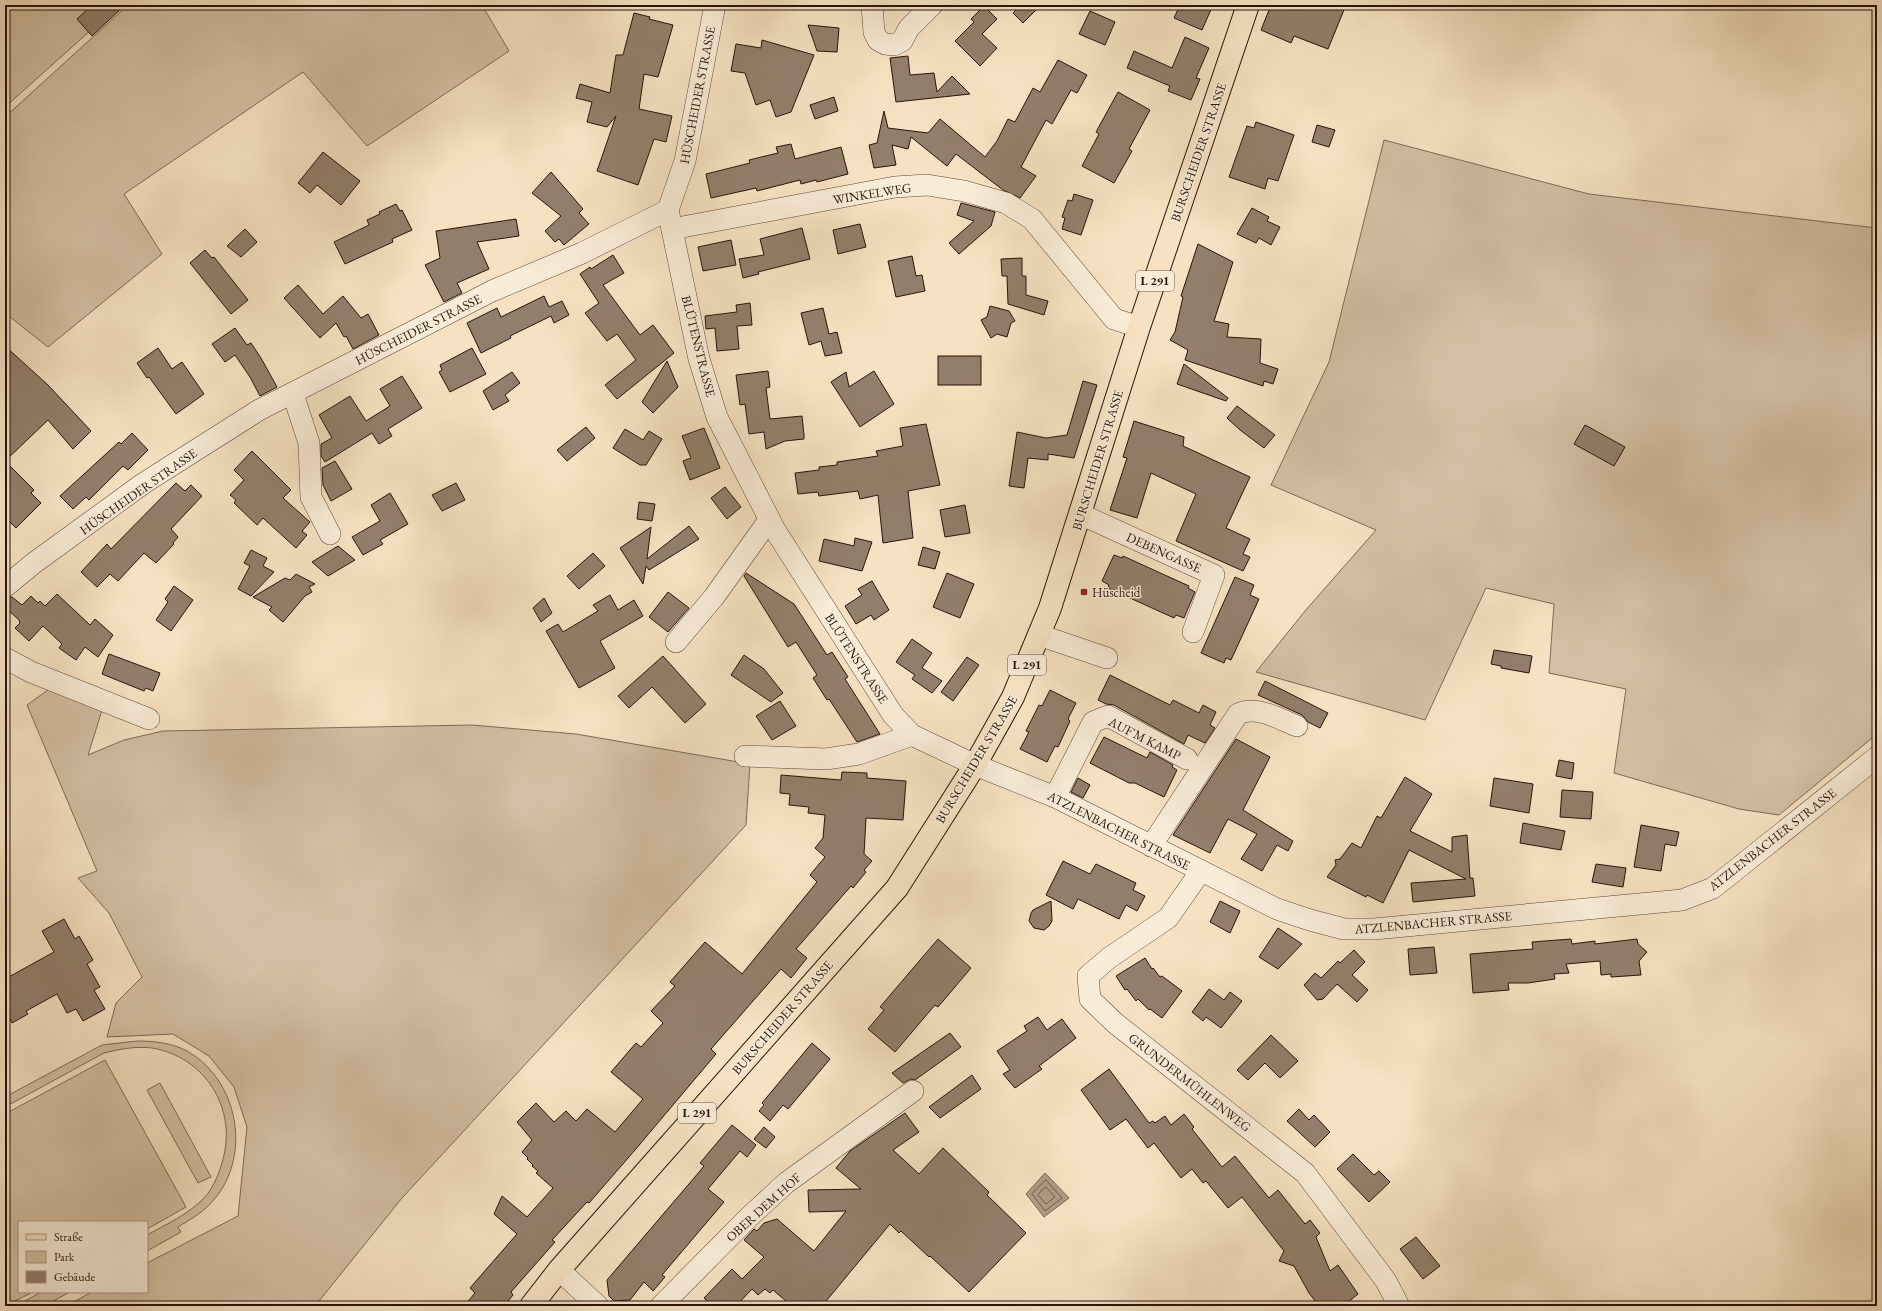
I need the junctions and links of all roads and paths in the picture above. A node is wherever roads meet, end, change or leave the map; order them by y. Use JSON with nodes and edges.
{"nodes":[{"id":1,"x":715,"y":5,"type":"edge"},
{"id":2,"x":872,"y":5,"type":"edge"},
{"id":3,"x":932,"y":5,"type":"edge"},
{"id":4,"x":1248,"y":5,"type":"edge"},
{"id":5,"x":670,"y":219,"type":"junction"},
{"id":6,"x":1139,"y":327,"type":"junction"},
{"id":7,"x":293,"y":394,"type":"junction"},
{"id":8,"x":1080,"y":514,"type":"junction"},
{"id":9,"x":769,"y":520,"type":"junction"},
{"id":10,"x":330,"y":534,"type":"dead end"},
{"id":11,"x":5,"y":587,"type":"edge"},
{"id":12,"x":1193,"y":632,"type":"dead end"},
{"id":13,"x":1039,"y":635,"type":"junction"},
{"id":14,"x":676,"y":642,"type":"dead end"},
{"id":15,"x":5,"y":658,"type":"edge"},
{"id":16,"x":1107,"y":658,"type":"dead end"},
{"id":17,"x":149,"y":718,"type":"dead end"},
{"id":18,"x":1297,"y":726,"type":"dead end"},
{"id":19,"x":912,"y":735,"type":"junction"},
{"id":20,"x":745,"y":756,"type":"dead end"},
{"id":21,"x":1877,"y":757,"type":"edge"},
{"id":22,"x":1187,"y":759,"type":"dead end"},
{"id":23,"x":975,"y":765,"type":"junction"},
{"id":24,"x":1055,"y":797,"type":"junction"},
{"id":25,"x":1151,"y":846,"type":"junction"},
{"id":26,"x":1201,"y":871,"type":"junction"},
{"id":27,"x":913,"y":1091,"type":"dead end"},
{"id":28,"x":559,"y":1270,"type":"junction"},
{"id":29,"x":530,"y":1306,"type":"edge"},
{"id":30,"x":598,"y":1306,"type":"edge"},
{"id":31,"x":661,"y":1306,"type":"edge"},
{"id":32,"x":1399,"y":1306,"type":"edge"}],
"edges":[{"from":1,"to":5,"type":"street","name":"HÜSCHEIDER STRASSE"},
{"from":2,"to":3,"type":"street"},
{"from":4,"to":6,"type":"main road","name":"BURSCHEIDER STRASSE","number":"L 291"},
{"from":5,"to":6,"type":"street","name":"WINKELWEG"},
{"from":5,"to":7,"type":"street","name":"HÜSCHEIDER STRASSE"},
{"from":5,"to":9,"type":"street","name":"BLÜTENSTRASSE"},
{"from":6,"to":8,"type":"main road","name":"BURSCHEIDER STRASSE","number":"L 291"},
{"from":7,"to":10,"type":"street"},
{"from":7,"to":11,"type":"street","name":"HÜSCHEIDER STRASSE"},
{"from":8,"to":12,"type":"street","name":"DEBENGASSE"},
{"from":8,"to":13,"type":"main road","name":"BURSCHEIDER STRASSE","number":"L 291"},
{"from":9,"to":14,"type":"street"},
{"from":9,"to":19,"type":"street","name":"BLÜTENSTRASSE"},
{"from":13,"to":16,"type":"street"},
{"from":13,"to":23,"type":"main road","name":"BURSCHEIDER STRASSE","number":"L 291"},
{"from":15,"to":17,"type":"street"},
{"from":18,"to":25,"type":"street"},
{"from":19,"to":20,"type":"street"},
{"from":19,"to":23,"type":"street","name":"BLÜTENSTRASSE"},
{"from":21,"to":26,"type":"street","name":"ATZLENBACHER STRASSE"},
{"from":22,"to":24,"type":"street","name":"AUF'M KAMP"},
{"from":23,"to":24,"type":"street","name":"ATZLENBACHER STRASSE"},
{"from":23,"to":28,"type":"main road","name":"BURSCHEIDER STRASSE","number":"L 291"},
{"from":24,"to":25,"type":"street","name":"ATZLENBACHER STRASSE"},
{"from":25,"to":26,"type":"street","name":"ATZLENBACHER STRASSE"},
{"from":26,"to":32,"type":"street","name":"GRUNDERMÜHLENWEG"},
{"from":27,"to":31,"type":"street","name":"OBER DEM HOF"},
{"from":28,"to":29,"type":"main road","name":"BURSCHEIDER STRASSE","number":"L 291"},
{"from":28,"to":30,"type":"street"}]}
